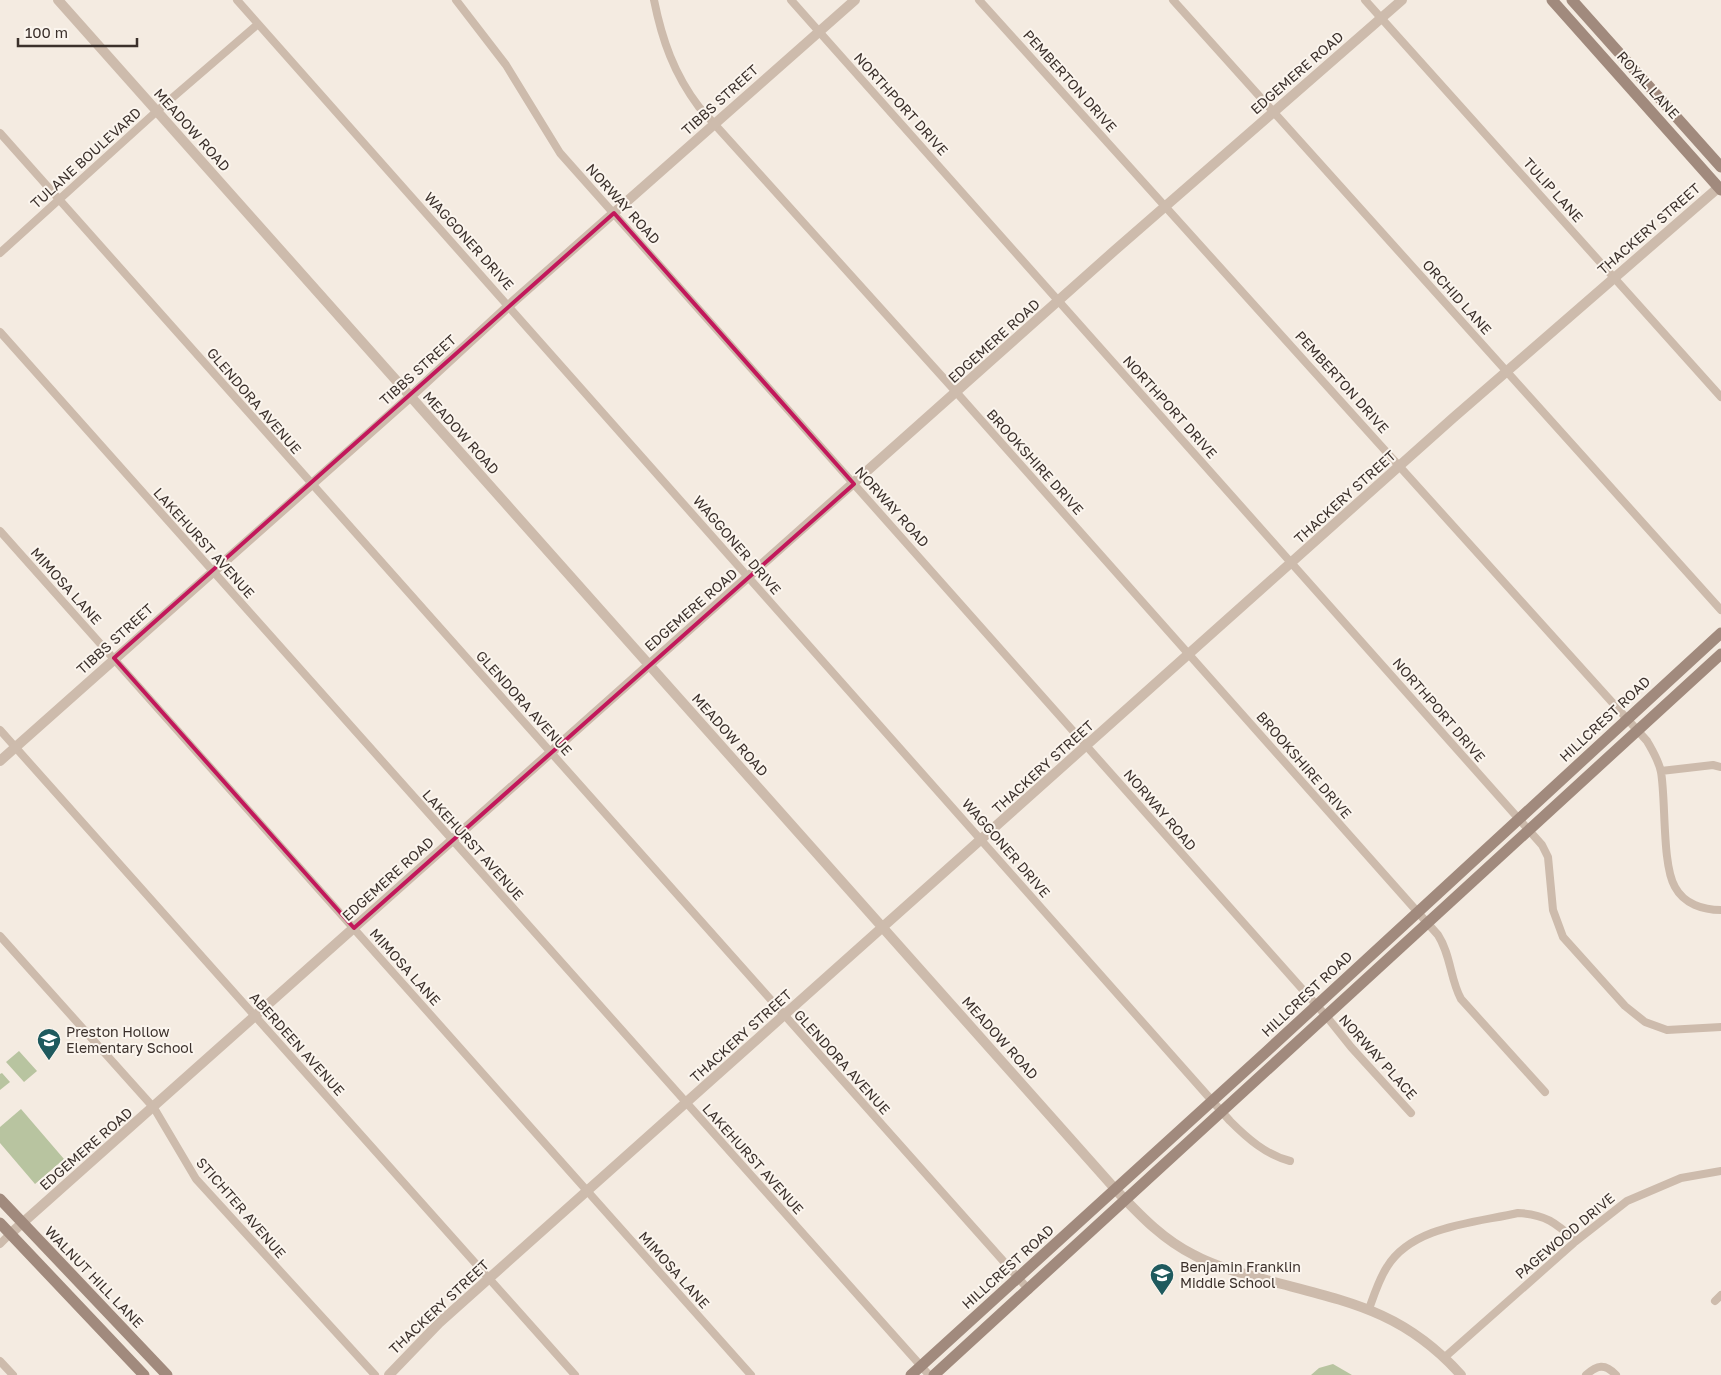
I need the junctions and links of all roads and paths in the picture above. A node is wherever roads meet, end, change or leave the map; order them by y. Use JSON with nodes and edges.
{"nodes":[{"id":1,"x":58,"y":0,"type":"edge"},
{"id":2,"x":237,"y":0,"type":"edge"},
{"id":3,"x":456,"y":0,"type":"edge"},
{"id":4,"x":654,"y":0,"type":"edge"},
{"id":5,"x":791,"y":0,"type":"edge"},
{"id":6,"x":855,"y":0,"type":"edge"},
{"id":7,"x":980,"y":0,"type":"edge"},
{"id":8,"x":1173,"y":0,"type":"edge"},
{"id":9,"x":1365,"y":0,"type":"edge"},
{"id":10,"x":1402,"y":0,"type":"edge"},
{"id":11,"x":1552,"y":0,"type":"edge"},
{"id":12,"x":1572,"y":0,"type":"edge"},
{"id":13,"x":1382,"y":18,"type":"junction"},
{"id":14,"x":258,"y":24,"type":"junction"},
{"id":15,"x":820,"y":31,"type":"junction"},
{"id":16,"x":1619,"y":52,"type":"junction"},
{"id":17,"x":1607,"y":62,"type":"junction"},
{"id":18,"x":157,"y":111,"type":"junction"},
{"id":19,"x":1274,"y":112,"type":"junction"},
{"id":20,"x":715,"y":124,"type":"junction"},
{"id":21,"x":0,"y":133,"type":"edge"},
{"id":22,"x":1721,"y":167,"type":"edge"},
{"id":23,"x":1720,"y":187,"type":"edge"},
{"id":24,"x":59,"y":199,"type":"junction"},
{"id":25,"x":1166,"y":206,"type":"junction"},
{"id":26,"x":614,"y":213,"type":"junction"},
{"id":27,"x":0,"y":253,"type":"edge"},
{"id":28,"x":1615,"y":278,"type":"junction"},
{"id":29,"x":1059,"y":301,"type":"junction"},
{"id":30,"x":510,"y":305,"type":"junction"},
{"id":31,"x":0,"y":332,"type":"edge"},
{"id":32,"x":1507,"y":371,"type":"junction"},
{"id":33,"x":957,"y":393,"type":"junction"},
{"id":34,"x":410,"y":396,"type":"junction"},
{"id":35,"x":1721,"y":397,"type":"edge"},
{"id":36,"x":1400,"y":466,"type":"junction"},
{"id":37,"x":854,"y":484,"type":"junction"},
{"id":38,"x":311,"y":485,"type":"junction"},
{"id":39,"x":0,"y":531,"type":"edge"},
{"id":40,"x":1292,"y":563,"type":"junction"},
{"id":41,"x":213,"y":572,"type":"junction"},
{"id":42,"x":749,"y":577,"type":"junction"},
{"id":43,"x":1721,"y":610,"type":"edge"},
{"id":44,"x":1721,"y":632,"type":"edge"},
{"id":45,"x":1189,"y":654,"type":"junction"},
{"id":46,"x":1721,"y":654,"type":"edge"},
{"id":47,"x":114,"y":658,"type":"junction"},
{"id":48,"x":649,"y":665,"type":"junction"},
{"id":49,"x":1628,"y":719,"type":"junction"},
{"id":50,"x":0,"y":730,"type":"edge"},
{"id":51,"x":1638,"y":731,"type":"junction"},
{"id":52,"x":1087,"y":746,"type":"junction"},
{"id":53,"x":15,"y":747,"type":"junction"},
{"id":54,"x":550,"y":752,"type":"junction"},
{"id":55,"x":0,"y":761,"type":"edge"},
{"id":56,"x":1721,"y":767,"type":"edge"},
{"id":57,"x":1661,"y":771,"type":"junction"},
{"id":58,"x":1518,"y":819,"type":"junction"},
{"id":59,"x":1529,"y":831,"type":"junction"},
{"id":60,"x":982,"y":839,"type":"junction"},
{"id":61,"x":453,"y":840,"type":"junction"},
{"id":62,"x":1721,"y":910,"type":"edge"},
{"id":63,"x":1417,"y":912,"type":"junction"},
{"id":64,"x":1428,"y":924,"type":"junction"},
{"id":65,"x":354,"y":928,"type":"junction"},
{"id":66,"x":884,"y":928,"type":"junction"},
{"id":67,"x":0,"y":936,"type":"edge"},
{"id":68,"x":1316,"y":1006,"type":"junction"},
{"id":69,"x":256,"y":1016,"type":"junction"},
{"id":70,"x":784,"y":1016,"type":"junction"},
{"id":71,"x":1327,"y":1017,"type":"junction"},
{"id":72,"x":1721,"y":1027,"type":"edge"},
{"id":73,"x":1546,"y":1092,"type":"dead end"},
{"id":74,"x":686,"y":1103,"type":"junction"},
{"id":75,"x":1217,"y":1107,"type":"junction"},
{"id":76,"x":154,"y":1108,"type":"junction"},
{"id":77,"x":1412,"y":1113,"type":"dead end"},
{"id":78,"x":1290,"y":1161,"type":"dead end"},
{"id":79,"x":1721,"y":1171,"type":"edge"},
{"id":80,"x":1116,"y":1190,"type":"junction"},
{"id":81,"x":587,"y":1191,"type":"junction"},
{"id":82,"x":0,"y":1199,"type":"edge"},
{"id":83,"x":1126,"y":1201,"type":"junction"},
{"id":84,"x":0,"y":1223,"type":"edge"},
{"id":85,"x":22,"y":1223,"type":"junction"},
{"id":86,"x":10,"y":1234,"type":"junction"},
{"id":87,"x":1576,"y":1241,"type":"junction"},
{"id":88,"x":0,"y":1244,"type":"edge"},
{"id":89,"x":1018,"y":1278,"type":"junction"},
{"id":90,"x":489,"y":1279,"type":"junction"},
{"id":91,"x":1029,"y":1290,"type":"junction"},
{"id":92,"x":1721,"y":1295,"type":"edge"},
{"id":93,"x":1715,"y":1301,"type":"dead end"},
{"id":94,"x":1368,"y":1309,"type":"junction"},
{"id":95,"x":1445,"y":1357,"type":"junction"},
{"id":96,"x":0,"y":1361,"type":"edge"},
{"id":97,"x":925,"y":1371,"type":"edge"},
{"id":98,"x":1614,"y":1372,"type":"edge"},
{"id":99,"x":13,"y":1375,"type":"edge"},
{"id":100,"x":144,"y":1375,"type":"edge"},
{"id":101,"x":167,"y":1375,"type":"edge"},
{"id":102,"x":375,"y":1375,"type":"edge"},
{"id":103,"x":389,"y":1375,"type":"edge"},
{"id":104,"x":575,"y":1375,"type":"edge"},
{"id":105,"x":751,"y":1375,"type":"edge"},
{"id":106,"x":911,"y":1375,"type":"edge"},
{"id":107,"x":934,"y":1375,"type":"edge"},
{"id":108,"x":1461,"y":1375,"type":"edge"},
{"id":109,"x":1586,"y":1375,"type":"edge"}],
"edges":[{"from":1,"to":18,"type":"street","name":"MEADOW ROAD"},
{"from":2,"to":14,"type":"street","name":"WAGGONER DRIVE"},
{"from":3,"to":26,"type":"street","name":"NORWAY ROAD"},
{"from":4,"to":20,"type":"street","name":"BROOKSHIRE DRIVE"},
{"from":5,"to":15,"type":"street","name":"NORTHPORT DRIVE"},
{"from":6,"to":15,"type":"street","name":"TIBBS STREET"},
{"from":7,"to":25,"type":"street","name":"PEMBERTON DRIVE"},
{"from":8,"to":19,"type":"street","name":"ORCHID LANE"},
{"from":9,"to":13,"type":"street","name":"TULIP LANE"},
{"from":10,"to":13,"type":"street","name":"EDGEMERE ROAD"},
{"from":11,"to":17,"type":"main road","name":"ROYAL LANE"},
{"from":12,"to":16,"type":"main road","name":"ROYAL LANE"},
{"from":13,"to":19,"type":"street","name":"EDGEMERE ROAD"},
{"from":13,"to":28,"type":"street","name":"TULIP LANE"},
{"from":14,"to":18,"type":"street","name":"TULANE BOULEVARD"},
{"from":14,"to":30,"type":"street","name":"WAGGONER DRIVE"},
{"from":15,"to":20,"type":"street","name":"TIBBS STREET"},
{"from":15,"to":29,"type":"street","name":"NORTHPORT DRIVE"},
{"from":16,"to":17,"type":"main road"},
{"from":16,"to":22,"type":"main road","name":"ROYAL LANE"},
{"from":17,"to":23,"type":"main road","name":"ROYAL LANE"},
{"from":18,"to":24,"type":"street","name":"TULANE BOULEVARD"},
{"from":18,"to":34,"type":"street","name":"MEADOW ROAD"},
{"from":19,"to":25,"type":"street","name":"EDGEMERE ROAD"},
{"from":19,"to":32,"type":"street","name":"ORCHID LANE"},
{"from":20,"to":26,"type":"street","name":"TIBBS STREET"},
{"from":20,"to":33,"type":"street","name":"BROOKSHIRE DRIVE"},
{"from":21,"to":24,"type":"street","name":"GLENDORA AVENUE"},
{"from":23,"to":28,"type":"street","name":"THACKERY STREET"},
{"from":24,"to":27,"type":"street","name":"TULANE BOULEVARD"},
{"from":24,"to":38,"type":"street","name":"GLENDORA AVENUE"},
{"from":25,"to":29,"type":"street","name":"EDGEMERE ROAD"},
{"from":25,"to":36,"type":"street","name":"PEMBERTON DRIVE"},
{"from":26,"to":30,"type":"street","name":"TIBBS STREET"},
{"from":26,"to":37,"type":"street","name":"NORWAY ROAD"},
{"from":28,"to":32,"type":"street","name":"THACKERY STREET"},
{"from":28,"to":35,"type":"street","name":"TULIP LANE"},
{"from":29,"to":33,"type":"street","name":"EDGEMERE ROAD"},
{"from":29,"to":40,"type":"street","name":"NORTHPORT DRIVE"},
{"from":30,"to":34,"type":"street","name":"TIBBS STREET"},
{"from":30,"to":42,"type":"street","name":"WAGGONER DRIVE"},
{"from":31,"to":41,"type":"street","name":"LAKEHURST AVENUE"},
{"from":32,"to":36,"type":"street","name":"THACKERY STREET"},
{"from":32,"to":43,"type":"street","name":"ORCHID LANE"},
{"from":33,"to":37,"type":"street","name":"EDGEMERE ROAD"},
{"from":33,"to":45,"type":"street","name":"BROOKSHIRE DRIVE"},
{"from":34,"to":38,"type":"street","name":"TIBBS STREET"},
{"from":34,"to":48,"type":"street","name":"MEADOW ROAD"},
{"from":36,"to":40,"type":"street","name":"THACKERY STREET"},
{"from":36,"to":49,"type":"street","name":"PEMBERTON DRIVE"},
{"from":37,"to":42,"type":"street","name":"EDGEMERE ROAD"},
{"from":37,"to":52,"type":"street","name":"NORWAY ROAD"},
{"from":38,"to":41,"type":"street","name":"TIBBS STREET"},
{"from":38,"to":54,"type":"street","name":"GLENDORA AVENUE"},
{"from":39,"to":47,"type":"street","name":"MIMOSA LANE"},
{"from":40,"to":45,"type":"street","name":"THACKERY STREET"},
{"from":40,"to":58,"type":"street","name":"NORTHPORT DRIVE"},
{"from":41,"to":47,"type":"street","name":"TIBBS STREET"},
{"from":41,"to":61,"type":"street","name":"LAKEHURST AVENUE"},
{"from":42,"to":48,"type":"street","name":"EDGEMERE ROAD"},
{"from":42,"to":60,"type":"street","name":"WAGGONER DRIVE"},
{"from":44,"to":49,"type":"main road","name":"HILLCREST ROAD"},
{"from":45,"to":52,"type":"street","name":"THACKERY STREET"},
{"from":45,"to":63,"type":"street","name":"BROOKSHIRE DRIVE"},
{"from":46,"to":51,"type":"main road","name":"HILLCREST ROAD"},
{"from":47,"to":53,"type":"street","name":"TIBBS STREET"},
{"from":47,"to":65,"type":"street","name":"MIMOSA LANE"},
{"from":48,"to":54,"type":"street","name":"EDGEMERE ROAD"},
{"from":48,"to":66,"type":"street","name":"MEADOW ROAD"},
{"from":49,"to":51,"type":"street","name":"PEMBERTON DRIVE"},
{"from":49,"to":58,"type":"main road","name":"HILLCREST ROAD"},
{"from":50,"to":53,"type":"street","name":"ABERDEEN AVENUE"},
{"from":51,"to":57,"type":"street","name":"PEMBERTON DRIVE"},
{"from":51,"to":59,"type":"main road","name":"HILLCREST ROAD"},
{"from":52,"to":60,"type":"street","name":"THACKERY STREET"},
{"from":52,"to":68,"type":"street","name":"NORWAY ROAD"},
{"from":53,"to":55,"type":"street","name":"TIBBS STREET"},
{"from":53,"to":69,"type":"street","name":"ABERDEEN AVENUE"},
{"from":54,"to":61,"type":"street","name":"EDGEMERE ROAD"},
{"from":54,"to":70,"type":"street","name":"GLENDORA AVENUE"},
{"from":56,"to":57,"type":"street"},
{"from":57,"to":62,"type":"street","name":"PEMBERTON DRIVE"},
{"from":58,"to":59,"type":"street","name":"NORTHPORT DRIVE"},
{"from":58,"to":63,"type":"main road","name":"HILLCREST ROAD"},
{"from":59,"to":64,"type":"main road","name":"HILLCREST ROAD"},
{"from":59,"to":72,"type":"street"},
{"from":60,"to":66,"type":"street","name":"THACKERY STREET"},
{"from":60,"to":75,"type":"street","name":"WAGGONER DRIVE"},
{"from":61,"to":65,"type":"street","name":"EDGEMERE ROAD"},
{"from":61,"to":74,"type":"street","name":"LAKEHURST AVENUE"},
{"from":63,"to":64,"type":"street","name":"BROOKSHIRE DRIVE"},
{"from":63,"to":68,"type":"main road","name":"HILLCREST ROAD"},
{"from":64,"to":71,"type":"main road","name":"HILLCREST ROAD"},
{"from":64,"to":73,"type":"street","name":"BROOKSHIRE DRIVE"},
{"from":65,"to":69,"type":"street","name":"EDGEMERE ROAD"},
{"from":65,"to":81,"type":"street","name":"MIMOSA LANE"},
{"from":66,"to":70,"type":"street","name":"THACKERY STREET"},
{"from":66,"to":80,"type":"street","name":"MEADOW ROAD"},
{"from":67,"to":76,"type":"street","name":"STICHTER AVENUE"},
{"from":68,"to":71,"type":"street","name":"NORWAY ROAD"},
{"from":68,"to":75,"type":"main road","name":"HILLCREST ROAD"},
{"from":69,"to":76,"type":"street","name":"EDGEMERE ROAD"},
{"from":69,"to":90,"type":"street","name":"ABERDEEN AVENUE"},
{"from":70,"to":74,"type":"street","name":"THACKERY STREET"},
{"from":70,"to":89,"type":"street","name":"GLENDORA AVENUE"},
{"from":71,"to":75,"type":"main road","name":"HILLCREST ROAD"},
{"from":71,"to":77,"type":"street","name":"NORWAY PLACE"},
{"from":74,"to":81,"type":"street","name":"THACKERY STREET"},
{"from":74,"to":97,"type":"street","name":"LAKEHURST AVENUE"},
{"from":75,"to":78,"type":"street","name":"WAGGONER DRIVE"},
{"from":75,"to":80,"type":"main road","name":"HILLCREST ROAD"},
{"from":75,"to":83,"type":"main road","name":"HILLCREST ROAD"},
{"from":76,"to":85,"type":"street","name":"EDGEMERE ROAD"},
{"from":76,"to":102,"type":"street","name":"STICHTER AVENUE"},
{"from":79,"to":87,"type":"street","name":"PAGEWOOD DRIVE"},
{"from":80,"to":83,"type":"street","name":"MEADOW ROAD"},
{"from":80,"to":89,"type":"main road","name":"HILLCREST ROAD"},
{"from":81,"to":90,"type":"street","name":"THACKERY STREET"},
{"from":81,"to":105,"type":"street","name":"MIMOSA LANE"},
{"from":82,"to":85,"type":"main road","name":"WALNUT HILL LANE"},
{"from":83,"to":91,"type":"main road","name":"HILLCREST ROAD"},
{"from":83,"to":94,"type":"street","name":"MEADOW ROAD"},
{"from":84,"to":86,"type":"main road"},
{"from":85,"to":86,"type":"street","name":"EDGEMERE ROAD"},
{"from":85,"to":101,"type":"main road","name":"WALNUT HILL LANE"},
{"from":86,"to":88,"type":"street","name":"EDGEMERE ROAD"},
{"from":86,"to":100,"type":"main road"},
{"from":87,"to":94,"type":"street"},
{"from":87,"to":95,"type":"street","name":"PAGEWOOD DRIVE"},
{"from":89,"to":91,"type":"street","name":"GLENDORA AVENUE"},
{"from":89,"to":97,"type":"main road","name":"HILLCREST ROAD"},
{"from":90,"to":103,"type":"street","name":"THACKERY STREET"},
{"from":90,"to":104,"type":"street","name":"ABERDEEN AVENUE"},
{"from":91,"to":107,"type":"main road","name":"HILLCREST ROAD"},
{"from":92,"to":93,"type":"street"},
{"from":94,"to":95,"type":"street","name":"MEADOW ROAD"},
{"from":95,"to":108,"type":"street","name":"MEADOW ROAD"},
{"from":96,"to":99,"type":"street"},
{"from":97,"to":106,"type":"main road","name":"HILLCREST ROAD"},
{"from":98,"to":109,"type":"street"}]}
